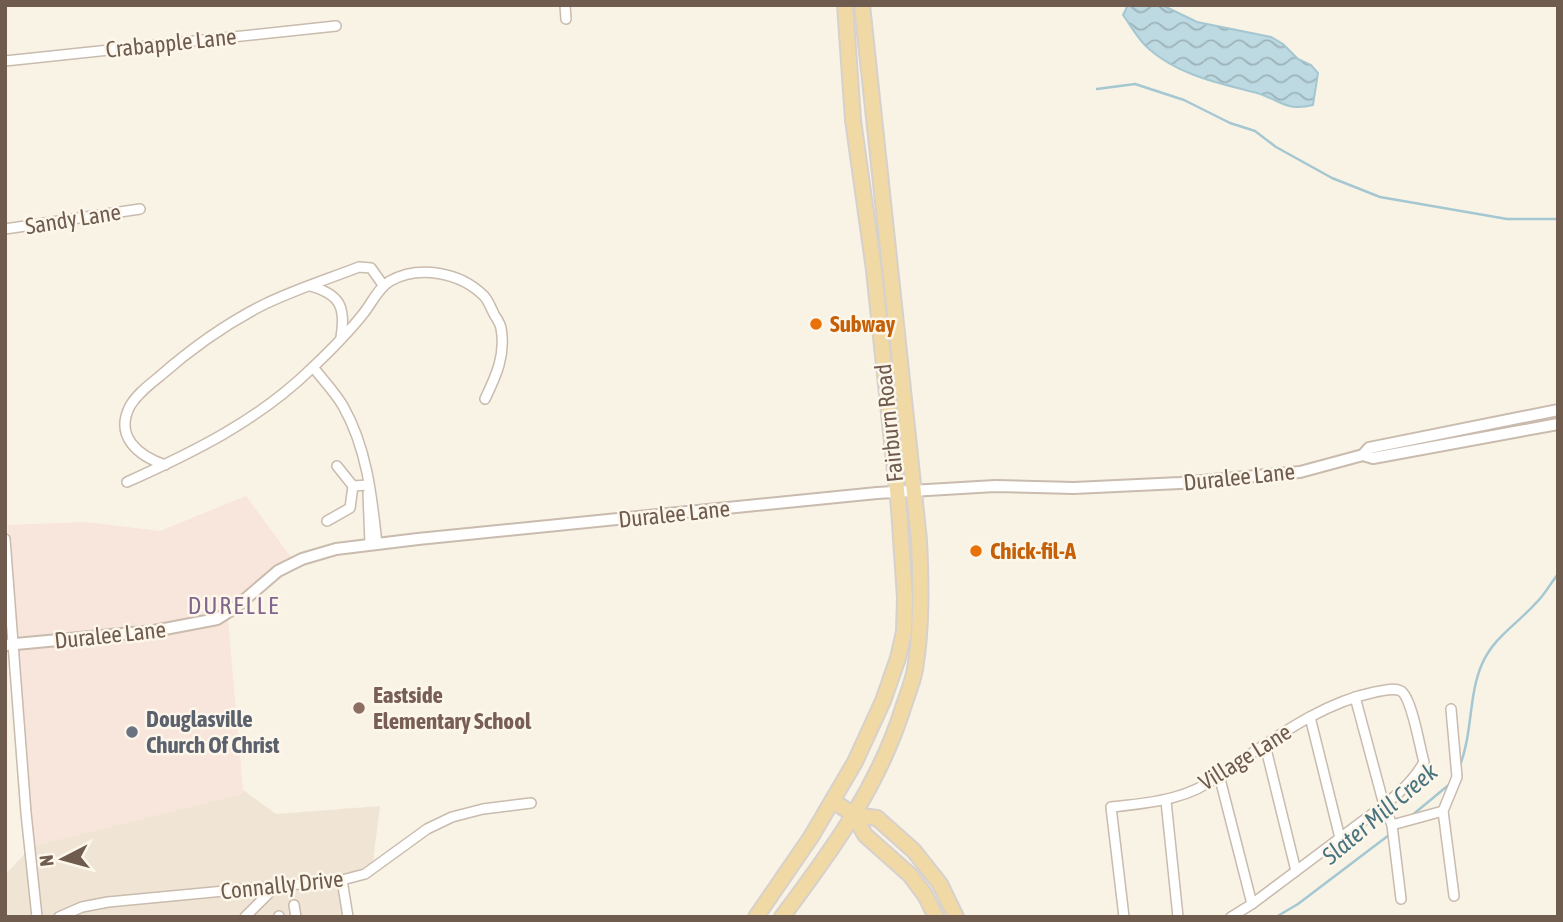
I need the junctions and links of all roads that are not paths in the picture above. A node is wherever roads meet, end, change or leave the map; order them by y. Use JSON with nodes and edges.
{"nodes":[{"id":1,"x":565,"y":5,"type":"edge"},
{"id":2,"x":845,"y":5,"type":"edge"},
{"id":3,"x":862,"y":5,"type":"edge"},
{"id":4,"x":566,"y":19,"type":"dead end"},
{"id":5,"x":336,"y":26,"type":"dead end"},
{"id":6,"x":5,"y":61,"type":"edge"},
{"id":7,"x":141,"y":209,"type":"dead end"},
{"id":8,"x":5,"y":229,"type":"edge"},
{"id":9,"x":383,"y":285,"type":"junction"},
{"id":10,"x":308,"y":286,"type":"junction"},
{"id":11,"x":341,"y":339,"type":"junction"},
{"id":12,"x":313,"y":367,"type":"junction"},
{"id":13,"x":485,"y":399,"type":"dead end"},
{"id":14,"x":1558,"y":410,"type":"edge"},
{"id":15,"x":1558,"y":424,"type":"edge"},
{"id":16,"x":1363,"y":455,"type":"junction"},
{"id":17,"x":164,"y":465,"type":"junction"},
{"id":18,"x":337,"y":466,"type":"dead end"},
{"id":19,"x":127,"y":482,"type":"dead end"},
{"id":20,"x":368,"y":485,"type":"junction"},
{"id":21,"x":353,"y":486,"type":"junction"},
{"id":22,"x":914,"y":491,"type":"junction"},
{"id":23,"x":897,"y":492,"type":"junction"},
{"id":24,"x":327,"y":521,"type":"dead end"},
{"id":25,"x":5,"y":539,"type":"edge"},
{"id":26,"x":373,"y":544,"type":"junction"},
{"id":27,"x":9,"y":645,"type":"edge"},
{"id":28,"x":1355,"y":696,"type":"junction"},
{"id":29,"x":1451,"y":709,"type":"dead end"},
{"id":30,"x":1310,"y":717,"type":"junction"},
{"id":31,"x":1265,"y":745,"type":"junction"},
{"id":32,"x":1219,"y":775,"type":"junction"},
{"id":33,"x":833,"y":801,"type":"junction"},
{"id":34,"x":1167,"y":801,"type":"junction"},
{"id":35,"x":531,"y":803,"type":"dead end"},
{"id":36,"x":1384,"y":805,"type":"junction"},
{"id":37,"x":1443,"y":811,"type":"junction"},
{"id":38,"x":854,"y":816,"type":"junction"},
{"id":39,"x":1392,"y":825,"type":"junction"},
{"id":40,"x":1340,"y":838,"type":"junction"},
{"id":41,"x":1296,"y":871,"type":"junction"},
{"id":42,"x":342,"y":880,"type":"junction"},
{"id":43,"x":274,"y":888,"type":"junction"},
{"id":44,"x":1454,"y":896,"type":"dead end"},
{"id":45,"x":1401,"y":899,"type":"dead end"},
{"id":46,"x":1252,"y":904,"type":"junction"},
{"id":47,"x":294,"y":905,"type":"dead end"},
{"id":48,"x":37,"y":917,"type":"edge"},
{"id":49,"x":59,"y":917,"type":"edge"},
{"id":50,"x":245,"y":917,"type":"edge"},
{"id":51,"x":296,"y":917,"type":"edge"},
{"id":52,"x":348,"y":917,"type":"edge"},
{"id":53,"x":755,"y":917,"type":"edge"},
{"id":54,"x":782,"y":917,"type":"edge"},
{"id":55,"x":936,"y":917,"type":"edge"},
{"id":56,"x":956,"y":917,"type":"edge"},
{"id":57,"x":1124,"y":917,"type":"edge"},
{"id":58,"x":1178,"y":917,"type":"edge"},
{"id":59,"x":1231,"y":917,"type":"edge"}],
"edges":[{"from":1,"to":4,"type":"street"},
{"from":2,"to":23,"type":"main road","name":"Fairburn Road"},
{"from":3,"to":22,"type":"main road","name":"Fairburn Road"},
{"from":5,"to":6,"type":"street","name":"Crabapple Lane"},
{"from":7,"to":8,"type":"street","name":"Sandy Lane"},
{"from":9,"to":10,"type":"street"},
{"from":9,"to":11,"type":"street"},
{"from":9,"to":13,"type":"street"},
{"from":10,"to":11,"type":"street"},
{"from":10,"to":17,"type":"street"},
{"from":11,"to":12,"type":"street"},
{"from":12,"to":17,"type":"street"},
{"from":12,"to":20,"type":"street"},
{"from":14,"to":16,"type":"street","name":"Duralee Lane"},
{"from":15,"to":16,"type":"street","name":"Duralee Lane"},
{"from":16,"to":22,"type":"street","name":"Duralee Lane"},
{"from":17,"to":19,"type":"street"},
{"from":18,"to":21,"type":"street"},
{"from":20,"to":21,"type":"street"},
{"from":20,"to":26,"type":"street"},
{"from":21,"to":24,"type":"street"},
{"from":22,"to":23,"type":"street","name":"Duralee Lane"},
{"from":22,"to":38,"type":"main road","name":"Fairburn Road"},
{"from":23,"to":26,"type":"street","name":"Duralee Lane"},
{"from":23,"to":33,"type":"main road","name":"Fairburn Road"},
{"from":25,"to":27,"type":"street"},
{"from":26,"to":27,"type":"street","name":"Duralee Lane"},
{"from":27,"to":48,"type":"street"},
{"from":28,"to":30,"type":"street","name":"Village Lane"},
{"from":28,"to":36,"type":"street"},
{"from":28,"to":36,"type":"street","name":"Village Lane"},
{"from":29,"to":37,"type":"street"},
{"from":30,"to":31,"type":"street","name":"Village Lane"},
{"from":30,"to":40,"type":"street"},
{"from":31,"to":32,"type":"street","name":"Village Lane"},
{"from":31,"to":41,"type":"street"},
{"from":32,"to":34,"type":"street","name":"Village Lane"},
{"from":32,"to":46,"type":"street"},
{"from":33,"to":38,"type":"main road"},
{"from":33,"to":53,"type":"main road","name":"Fairburn Road"},
{"from":34,"to":57,"type":"street","name":"Village Lane"},
{"from":34,"to":58,"type":"street"},
{"from":35,"to":42,"type":"street","name":"Connally Drive"},
{"from":36,"to":39,"type":"street"},
{"from":36,"to":40,"type":"street"},
{"from":37,"to":39,"type":"street"},
{"from":37,"to":44,"type":"street"},
{"from":38,"to":54,"type":"main road","name":"Fairburn Road"},
{"from":38,"to":55,"type":"main road"},
{"from":38,"to":56,"type":"main road"},
{"from":39,"to":45,"type":"street"},
{"from":40,"to":41,"type":"street"},
{"from":41,"to":46,"type":"street"},
{"from":42,"to":43,"type":"street","name":"Connally Drive"},
{"from":42,"to":52,"type":"street"},
{"from":43,"to":49,"type":"street","name":"Connally Drive"},
{"from":43,"to":50,"type":"street"},
{"from":46,"to":59,"type":"street"},
{"from":47,"to":51,"type":"street"}]}
